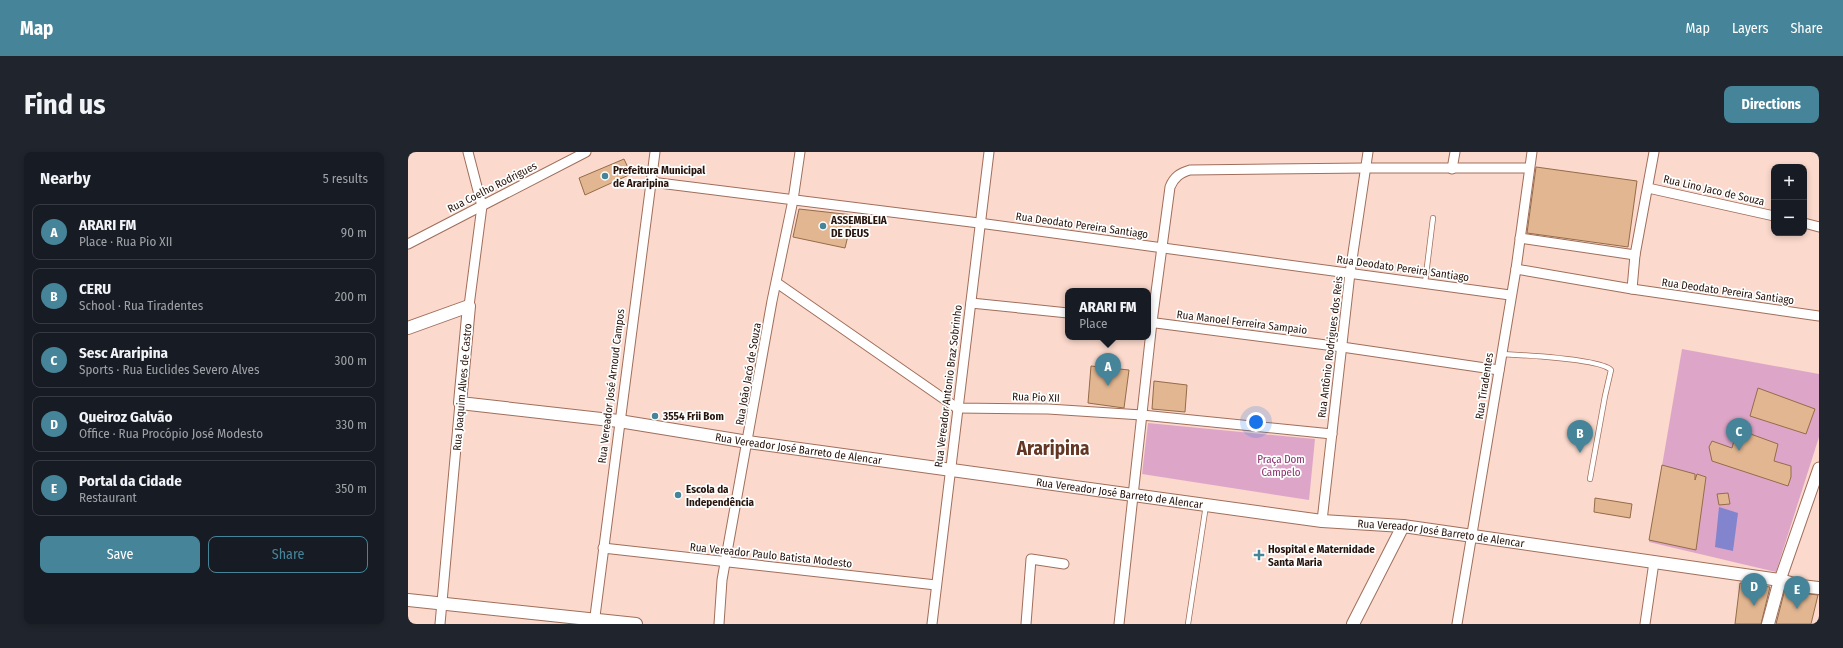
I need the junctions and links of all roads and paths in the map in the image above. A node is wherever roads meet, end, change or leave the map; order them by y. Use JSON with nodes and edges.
{"nodes":[{"id":1,"x":468,"y":152,"type":"edge"},
{"id":2,"x":586,"y":152,"type":"edge"},
{"id":3,"x":655,"y":152,"type":"edge"},
{"id":4,"x":800,"y":152,"type":"edge"},
{"id":5,"x":989,"y":152,"type":"edge"},
{"id":6,"x":1368,"y":152,"type":"edge"},
{"id":7,"x":1455,"y":152,"type":"edge"},
{"id":8,"x":1532,"y":152,"type":"edge"},
{"id":9,"x":1654,"y":152,"type":"edge"},
{"id":10,"x":1366,"y":168,"type":"junction"},
{"id":11,"x":1529,"y":168,"type":"junction"},
{"id":12,"x":1452,"y":169,"type":"junction"},
{"id":13,"x":651,"y":182,"type":"junction"},
{"id":14,"x":1648,"y":188,"type":"junction"},
{"id":15,"x":793,"y":200,"type":"junction"},
{"id":16,"x":482,"y":206,"type":"junction"},
{"id":17,"x":1771,"y":215,"type":"edge"},
{"id":18,"x":1434,"y":218,"type":"dead end"},
{"id":19,"x":979,"y":223,"type":"junction"},
{"id":20,"x":1807,"y":224,"type":"edge"},
{"id":21,"x":1819,"y":227,"type":"edge"},
{"id":22,"x":1520,"y":238,"type":"junction"},
{"id":23,"x":408,"y":244,"type":"edge"},
{"id":24,"x":1162,"y":248,"type":"junction"},
{"id":25,"x":1636,"y":255,"type":"junction"},
{"id":26,"x":1516,"y":269,"type":"junction"},
{"id":27,"x":1350,"y":273,"type":"junction"},
{"id":28,"x":777,"y":283,"type":"junction"},
{"id":29,"x":1424,"y":283,"type":"junction"},
{"id":30,"x":1632,"y":289,"type":"junction"},
{"id":31,"x":1510,"y":295,"type":"junction"},
{"id":32,"x":971,"y":303,"type":"junction"},
{"id":33,"x":469,"y":306,"type":"junction"},
{"id":34,"x":1065,"y":313,"type":"edge"},
{"id":35,"x":1151,"y":316,"type":"edge"},
{"id":36,"x":1819,"y":316,"type":"edge"},
{"id":37,"x":1151,"y":322,"type":"edge"},
{"id":38,"x":408,"y":328,"type":"edge"},
{"id":39,"x":1148,"y":340,"type":"edge"},
{"id":40,"x":1342,"y":347,"type":"junction"},
{"id":41,"x":1502,"y":354,"type":"junction"},
{"id":42,"x":1499,"y":370,"type":"junction"},
{"id":43,"x":460,"y":402,"type":"junction"},
{"id":44,"x":957,"y":408,"type":"junction"},
{"id":45,"x":1142,"y":416,"type":"junction"},
{"id":46,"x":619,"y":421,"type":"junction"},
{"id":47,"x":1332,"y":434,"type":"junction"},
{"id":48,"x":748,"y":442,"type":"junction"},
{"id":49,"x":950,"y":470,"type":"junction"},
{"id":50,"x":1819,"y":471,"type":"edge"},
{"id":51,"x":1590,"y":479,"type":"dead end"},
{"id":52,"x":1134,"y":495,"type":"junction"},
{"id":53,"x":1206,"y":505,"type":"junction"},
{"id":54,"x":1322,"y":521,"type":"junction"},
{"id":55,"x":1403,"y":526,"type":"junction"},
{"id":56,"x":1471,"y":536,"type":"junction"},
{"id":57,"x":602,"y":548,"type":"junction"},
{"id":58,"x":726,"y":562,"type":"junction"},
{"id":59,"x":1654,"y":562,"type":"junction"},
{"id":60,"x":1064,"y":564,"type":"dead end"},
{"id":61,"x":1780,"y":580,"type":"junction"},
{"id":62,"x":1819,"y":580,"type":"edge"},
{"id":63,"x":936,"y":585,"type":"junction"},
{"id":64,"x":1819,"y":588,"type":"edge"},
{"id":65,"x":408,"y":600,"type":"edge"},
{"id":66,"x":443,"y":604,"type":"junction"},
{"id":67,"x":594,"y":622,"type":"edge"},
{"id":68,"x":440,"y":624,"type":"edge"},
{"id":69,"x":636,"y":624,"type":"edge"},
{"id":70,"x":720,"y":624,"type":"edge"},
{"id":71,"x":932,"y":624,"type":"edge"},
{"id":72,"x":1026,"y":624,"type":"edge"},
{"id":73,"x":1119,"y":624,"type":"edge"},
{"id":74,"x":1188,"y":624,"type":"edge"},
{"id":75,"x":1353,"y":624,"type":"edge"},
{"id":76,"x":1457,"y":624,"type":"edge"},
{"id":77,"x":1645,"y":624,"type":"edge"},
{"id":78,"x":1768,"y":624,"type":"edge"}],
"edges":[{"from":1,"to":16,"type":"street","name":"Rua Joaquim Alves de Castro"},
{"from":2,"to":16,"type":"street","name":"Rua Coelho Rodrigues"},
{"from":3,"to":13,"type":"street","name":"Rua Vereador José Arnoud Campos"},
{"from":4,"to":15,"type":"street","name":"Rua João Jacó de Souza"},
{"from":5,"to":19,"type":"street","name":"Rua Vereador Antonio Braz Sobrinho"},
{"from":6,"to":10,"type":"street","name":"Rua Antônio Rodrigues dos Reis"},
{"from":7,"to":12,"type":"street"},
{"from":8,"to":11,"type":"street","name":"Rua Tiradentes"},
{"from":9,"to":14,"type":"street"},
{"from":10,"to":12,"type":"street"},
{"from":10,"to":24,"type":"street"},
{"from":10,"to":27,"type":"street","name":"Rua Antônio Rodrigues dos Reis"},
{"from":11,"to":12,"type":"street"},
{"from":11,"to":22,"type":"street","name":"Rua Tiradentes"},
{"from":13,"to":15,"type":"street","name":"Rua Deodato Pereira Santiago"},
{"from":13,"to":46,"type":"street","name":"Rua Vereador José Arnoud Campos"},
{"from":14,"to":17,"type":"street","name":"Rua Lino Jaco de Souza"},
{"from":14,"to":25,"type":"street"},
{"from":15,"to":19,"type":"street","name":"Rua Deodato Pereira Santiago"},
{"from":15,"to":28,"type":"street","name":"Rua João Jacó de Souza"},
{"from":16,"to":23,"type":"street","name":"Rua Coelho Rodrigues"},
{"from":16,"to":33,"type":"street","name":"Rua Joaquim Alves de Castro"},
{"from":18,"to":29,"type":"lane"},
{"from":19,"to":24,"type":"street","name":"Rua Deodato Pereira Santiago"},
{"from":19,"to":32,"type":"street","name":"Rua Vereador Antonio Braz Sobrinho"},
{"from":20,"to":21,"type":"street"},
{"from":22,"to":25,"type":"street"},
{"from":22,"to":26,"type":"street","name":"Rua Tiradentes"},
{"from":24,"to":27,"type":"street","name":"Rua Deodato Pereira Santiago"},
{"from":24,"to":35,"type":"street"},
{"from":25,"to":30,"type":"street"},
{"from":26,"to":30,"type":"street","name":"Rua Deodato Pereira Santiago"},
{"from":26,"to":31,"type":"street","name":"Rua Tiradentes"},
{"from":27,"to":29,"type":"street","name":"Rua Deodato Pereira Santiago"},
{"from":27,"to":40,"type":"street","name":"Rua Antônio Rodrigues dos Reis"},
{"from":28,"to":44,"type":"street"},
{"from":28,"to":48,"type":"street","name":"Rua João Jacó de Souza"},
{"from":29,"to":31,"type":"street","name":"Rua Deodato Pereira Santiago"},
{"from":30,"to":36,"type":"street","name":"Rua Deodato Pereira Santiago"},
{"from":31,"to":41,"type":"street","name":"Rua Tiradentes"},
{"from":32,"to":34,"type":"street"},
{"from":32,"to":44,"type":"street","name":"Rua Vereador Antonio Braz Sobrinho"},
{"from":33,"to":38,"type":"main road"},
{"from":33,"to":43,"type":"main road","name":"Rua Joaquim Alves de Castro"},
{"from":37,"to":40,"type":"street","name":"Rua Manoel Ferreira Sampaio"},
{"from":39,"to":45,"type":"street"},
{"from":40,"to":42,"type":"street","name":"Rua Manoel Ferreira Sampaio"},
{"from":40,"to":47,"type":"street","name":"Rua Antônio Rodrigues dos Reis"},
{"from":41,"to":42,"type":"street","name":"Rua Tiradentes"},
{"from":41,"to":51,"type":"lane"},
{"from":42,"to":56,"type":"street","name":"Rua Tiradentes"},
{"from":43,"to":46,"type":"main road","name":"Rua Vereador José Barreto de Alencar"},
{"from":43,"to":66,"type":"street","name":"Rua Joaquim Alves de Castro"},
{"from":44,"to":45,"type":"street","name":"Rua Pio XII"},
{"from":44,"to":49,"type":"street","name":"Rua Vereador Antonio Braz Sobrinho"},
{"from":45,"to":47,"type":"street","name":"Rua Pio XII"},
{"from":45,"to":52,"type":"street"},
{"from":46,"to":48,"type":"main road","name":"Rua Vereador José Barreto de Alencar"},
{"from":46,"to":57,"type":"street","name":"Rua Vereador José Arnoud Campos"},
{"from":47,"to":54,"type":"street","name":"Rua Antônio Rodrigues dos Reis"},
{"from":48,"to":49,"type":"main road","name":"Rua Vereador José Barreto de Alencar"},
{"from":48,"to":58,"type":"street","name":"Rua João Jacó de Souza"},
{"from":49,"to":52,"type":"main road","name":"Rua Vereador José Barreto de Alencar"},
{"from":49,"to":63,"type":"street","name":"Rua Vereador Antonio Braz Sobrinho"},
{"from":50,"to":61,"type":"street"},
{"from":52,"to":53,"type":"main road","name":"Rua Vereador José Barreto de Alencar"},
{"from":52,"to":73,"type":"street"},
{"from":53,"to":54,"type":"main road","name":"Rua Vereador José Barreto de Alencar"},
{"from":53,"to":74,"type":"lane"},
{"from":54,"to":55,"type":"main road","name":"Rua Vereador José Barreto de Alencar"},
{"from":55,"to":56,"type":"main road","name":"Rua Vereador José Barreto de Alencar"},
{"from":55,"to":75,"type":"main road"},
{"from":56,"to":59,"type":"main road","name":"Rua Vereador José Barreto de Alencar"},
{"from":56,"to":76,"type":"street","name":"Rua Tiradentes"},
{"from":57,"to":58,"type":"street","name":"Rua Vereador Paulo Batista Modesto"},
{"from":57,"to":67,"type":"street","name":"Rua Vereador José Arnoud Campos"},
{"from":58,"to":63,"type":"street","name":"Rua Vereador Paulo Batista Modesto"},
{"from":58,"to":70,"type":"street","name":"Rua João Jacó de Souza"},
{"from":59,"to":61,"type":"main road","name":"Rua Vereador José Barreto de Alencar"},
{"from":59,"to":77,"type":"street"},
{"from":60,"to":72,"type":"street"},
{"from":61,"to":62,"type":"main road"},
{"from":61,"to":64,"type":"main road"},
{"from":61,"to":78,"type":"main road"},
{"from":63,"to":71,"type":"street","name":"Rua Vereador Antonio Braz Sobrinho"},
{"from":65,"to":66,"type":"main road"},
{"from":66,"to":67,"type":"main road"},
{"from":66,"to":68,"type":"street","name":"Rua Joaquim Alves de Castro"},
{"from":67,"to":69,"type":"main road"}]}
